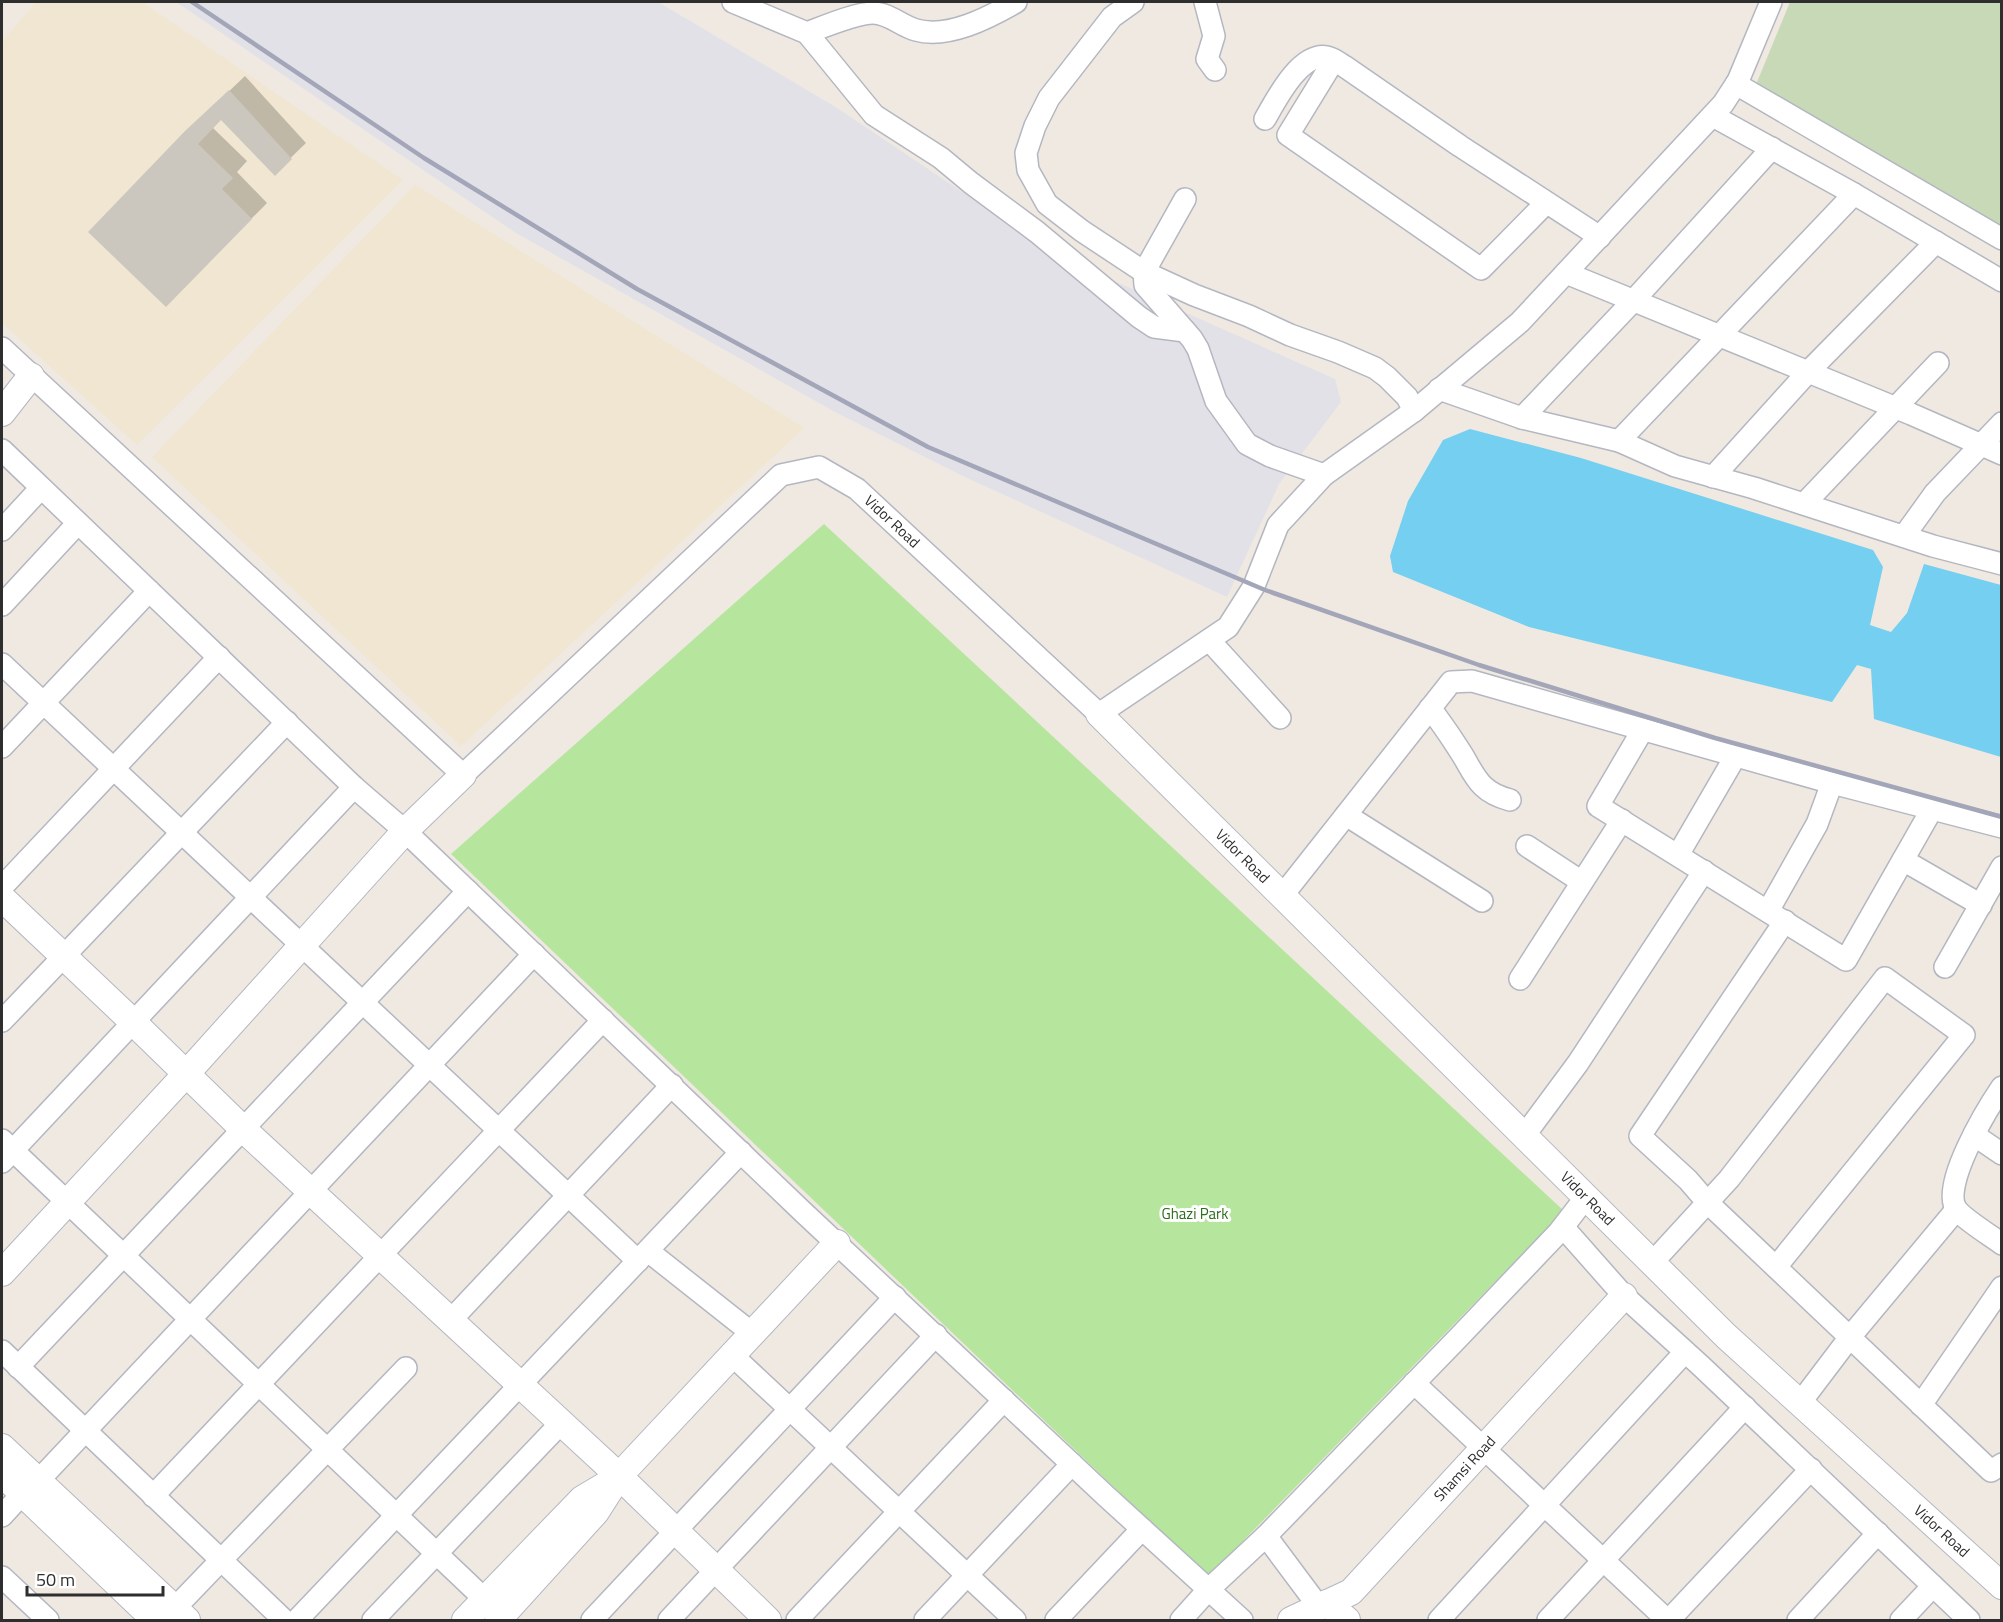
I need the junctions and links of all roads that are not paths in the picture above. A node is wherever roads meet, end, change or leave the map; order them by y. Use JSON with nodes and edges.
{"nodes":[{"id":1,"x":733,"y":2,"type":"edge"},
{"id":2,"x":1016,"y":2,"type":"edge"},
{"id":3,"x":1133,"y":2,"type":"edge"},
{"id":4,"x":1205,"y":2,"type":"edge"},
{"id":5,"x":1771,"y":2,"type":"edge"},
{"id":6,"x":807,"y":33,"type":"junction"},
{"id":7,"x":1334,"y":60,"type":"junction"},
{"id":8,"x":1215,"y":70,"type":"dead end"},
{"id":9,"x":1736,"y":84,"type":"junction"},
{"id":10,"x":1713,"y":116,"type":"junction"},
{"id":11,"x":1265,"y":119,"type":"dead end"},
{"id":12,"x":1772,"y":148,"type":"junction"},
{"id":13,"x":1854,"y":194,"type":"junction"},
{"id":14,"x":1185,"y":199,"type":"dead end"},
{"id":15,"x":1546,"y":203,"type":"junction"},
{"id":16,"x":1600,"y":237,"type":"junction"},
{"id":17,"x":2001,"y":239,"type":"edge"},
{"id":18,"x":1936,"y":242,"type":"junction"},
{"id":19,"x":1144,"y":272,"type":"junction"},
{"id":20,"x":1566,"y":273,"type":"junction"},
{"id":21,"x":2001,"y":281,"type":"edge"},
{"id":22,"x":1634,"y":300,"type":"junction"},
{"id":23,"x":1185,"y":331,"type":"junction"},
{"id":24,"x":1720,"y":336,"type":"junction"},
{"id":25,"x":2,"y":348,"type":"edge"},
{"id":26,"x":1938,"y":363,"type":"dead end"},
{"id":27,"x":1808,"y":372,"type":"junction"},
{"id":28,"x":31,"y":376,"type":"junction"},
{"id":29,"x":1439,"y":389,"type":"junction"},
{"id":30,"x":2,"y":401,"type":"edge"},
{"id":31,"x":1894,"y":408,"type":"junction"},
{"id":32,"x":1414,"y":411,"type":"junction"},
{"id":33,"x":2,"y":413,"type":"edge"},
{"id":34,"x":1522,"y":418,"type":"junction"},
{"id":35,"x":2001,"y":423,"type":"edge"},
{"id":36,"x":1619,"y":441,"type":"junction"},
{"id":37,"x":1979,"y":444,"type":"junction"},
{"id":38,"x":2,"y":450,"type":"edge"},
{"id":39,"x":2001,"y":454,"type":"edge"},
{"id":40,"x":1324,"y":475,"type":"junction"},
{"id":41,"x":1713,"y":477,"type":"junction"},
{"id":42,"x":41,"y":488,"type":"junction"},
{"id":43,"x":1804,"y":504,"type":"junction"},
{"id":44,"x":78,"y":523,"type":"junction"},
{"id":45,"x":2,"y":530,"type":"edge"},
{"id":46,"x":1904,"y":536,"type":"junction"},
{"id":47,"x":1998,"y":557,"type":"edge"},
{"id":48,"x":149,"y":591,"type":"junction"},
{"id":49,"x":2,"y":605,"type":"edge"},
{"id":50,"x":1209,"y":640,"type":"junction"},
{"id":51,"x":219,"y":657,"type":"junction"},
{"id":52,"x":2,"y":664,"type":"edge"},
{"id":53,"x":43,"y":703,"type":"junction"},
{"id":54,"x":1430,"y":708,"type":"junction"},
{"id":55,"x":1099,"y":714,"type":"junction"},
{"id":56,"x":1280,"y":718,"type":"dead end"},
{"id":57,"x":287,"y":722,"type":"junction"},
{"id":58,"x":1642,"y":730,"type":"junction"},
{"id":59,"x":2,"y":747,"type":"edge"},
{"id":60,"x":1735,"y":757,"type":"junction"},
{"id":61,"x":112,"y":768,"type":"junction"},
{"id":62,"x":463,"y":775,"type":"junction"},
{"id":63,"x":1832,"y":783,"type":"junction"},
{"id":64,"x":354,"y":786,"type":"junction"},
{"id":65,"x":1510,"y":800,"type":"dead end"},
{"id":66,"x":1932,"y":809,"type":"junction"},
{"id":67,"x":1346,"y":815,"type":"junction"},
{"id":68,"x":1622,"y":820,"type":"junction"},
{"id":69,"x":2001,"y":827,"type":"edge"},
{"id":70,"x":405,"y":831,"type":"junction"},
{"id":71,"x":182,"y":832,"type":"junction"},
{"id":72,"x":1527,"y":846,"type":"dead end"},
{"id":73,"x":1678,"y":855,"type":"junction"},
{"id":74,"x":1903,"y":861,"type":"junction"},
{"id":75,"x":2001,"y":867,"type":"edge"},
{"id":76,"x":1704,"y":871,"type":"junction"},
{"id":77,"x":1582,"y":882,"type":"junction"},
{"id":78,"x":2,"y":887,"type":"edge"},
{"id":79,"x":468,"y":891,"type":"junction"},
{"id":80,"x":1282,"y":896,"type":"junction"},
{"id":81,"x":250,"y":897,"type":"junction"},
{"id":82,"x":2,"y":898,"type":"edge"},
{"id":83,"x":1482,"y":901,"type":"dead end"},
{"id":84,"x":1981,"y":905,"type":"junction"},
{"id":85,"x":1776,"y":916,"type":"junction"},
{"id":86,"x":302,"y":945,"type":"junction"},
{"id":87,"x":534,"y":954,"type":"junction"},
{"id":88,"x":64,"y":956,"type":"junction"},
{"id":89,"x":1945,"y":968,"type":"dead end"},
{"id":90,"x":1520,"y":979,"type":"dead end"},
{"id":91,"x":363,"y":1003,"type":"junction"},
{"id":92,"x":603,"y":1020,"type":"junction"},
{"id":93,"x":2,"y":1021,"type":"edge"},
{"id":94,"x":133,"y":1022,"type":"junction"},
{"id":95,"x":430,"y":1066,"type":"junction"},
{"id":96,"x":186,"y":1074,"type":"junction"},
{"id":97,"x":672,"y":1085,"type":"junction"},
{"id":98,"x":2001,"y":1090,"type":"edge"},
{"id":99,"x":243,"y":1129,"type":"junction"},
{"id":100,"x":499,"y":1130,"type":"junction"},
{"id":101,"x":1974,"y":1135,"type":"junction"},
{"id":102,"x":1524,"y":1136,"type":"junction"},
{"id":103,"x":5,"y":1151,"type":"edge"},
{"id":104,"x":741,"y":1152,"type":"junction"},
{"id":105,"x":2001,"y":1154,"type":"edge"},
{"id":106,"x":311,"y":1192,"type":"junction"},
{"id":107,"x":568,"y":1196,"type":"junction"},
{"id":108,"x":1586,"y":1197,"type":"junction"},
{"id":109,"x":68,"y":1201,"type":"junction"},
{"id":110,"x":1707,"y":1202,"type":"junction"},
{"id":111,"x":1956,"y":1210,"type":"junction"},
{"id":112,"x":1563,"y":1227,"type":"junction"},
{"id":113,"x":837,"y":1243,"type":"junction"},
{"id":114,"x":2001,"y":1244,"type":"edge"},
{"id":115,"x":124,"y":1255,"type":"junction"},
{"id":116,"x":380,"y":1256,"type":"junction"},
{"id":117,"x":643,"y":1256,"type":"junction"},
{"id":118,"x":1652,"y":1263,"type":"junction"},
{"id":119,"x":1776,"y":1267,"type":"junction"},
{"id":120,"x":2,"y":1273,"type":"edge"},
{"id":121,"x":2001,"y":1287,"type":"edge"},
{"id":122,"x":1624,"y":1296,"type":"junction"},
{"id":123,"x":895,"y":1297,"type":"junction"},
{"id":124,"x":191,"y":1319,"type":"junction"},
{"id":125,"x":450,"y":1320,"type":"junction"},
{"id":126,"x":753,"y":1334,"type":"junction"},
{"id":127,"x":936,"y":1335,"type":"junction"},
{"id":128,"x":1850,"y":1337,"type":"junction"},
{"id":129,"x":2,"y":1351,"type":"edge"},
{"id":130,"x":1685,"y":1352,"type":"junction"},
{"id":131,"x":733,"y":1356,"type":"junction"},
{"id":132,"x":18,"y":1367,"type":"junction"},
{"id":133,"x":406,"y":1368,"type":"dead end"},
{"id":134,"x":1414,"y":1383,"type":"junction"},
{"id":135,"x":259,"y":1384,"type":"junction"},
{"id":136,"x":520,"y":1385,"type":"junction"},
{"id":137,"x":1004,"y":1400,"type":"junction"},
{"id":138,"x":1800,"y":1403,"type":"junction"},
{"id":139,"x":1921,"y":1405,"type":"junction"},
{"id":140,"x":1745,"y":1407,"type":"junction"},
{"id":141,"x":790,"y":1410,"type":"junction"},
{"id":142,"x":561,"y":1423,"type":"junction"},
{"id":143,"x":85,"y":1431,"type":"junction"},
{"id":144,"x":2,"y":1447,"type":"edge"},
{"id":145,"x":830,"y":1448,"type":"junction"},
{"id":146,"x":1484,"y":1448,"type":"junction"},
{"id":147,"x":328,"y":1450,"type":"junction"},
{"id":148,"x":1072,"y":1464,"type":"junction"},
{"id":149,"x":2001,"y":1464,"type":"edge"},
{"id":150,"x":1811,"y":1469,"type":"junction"},
{"id":151,"x":2,"y":1474,"type":"edge"},
{"id":152,"x":619,"y":1476,"type":"junction"},
{"id":153,"x":30,"y":1488,"type":"junction"},
{"id":154,"x":153,"y":1496,"type":"junction"},
{"id":155,"x":1545,"y":1505,"type":"junction"},
{"id":156,"x":899,"y":1512,"type":"junction"},
{"id":157,"x":2,"y":1516,"type":"edge"},
{"id":158,"x":396,"y":1516,"type":"junction"},
{"id":159,"x":1142,"y":1529,"type":"junction"},
{"id":160,"x":676,"y":1531,"type":"junction"},
{"id":161,"x":1878,"y":1533,"type":"junction"},
{"id":162,"x":1266,"y":1536,"type":"junction"},
{"id":163,"x":437,"y":1554,"type":"junction"},
{"id":164,"x":1603,"y":1560,"type":"junction"},
{"id":165,"x":221,"y":1561,"type":"junction"},
{"id":166,"x":716,"y":1570,"type":"junction"},
{"id":167,"x":967,"y":1576,"type":"junction"},
{"id":168,"x":2,"y":1577,"type":"edge"},
{"id":169,"x":1933,"y":1586,"type":"junction"},
{"id":170,"x":2001,"y":1586,"type":"edge"},
{"id":171,"x":1208,"y":1590,"type":"junction"},
{"id":172,"x":1323,"y":1605,"type":"junction"},
{"id":173,"x":498,"y":1614,"type":"edge"},
{"id":174,"x":172,"y":1617,"type":"edge"},
{"id":175,"x":44,"y":1619,"type":"edge"},
{"id":176,"x":284,"y":1620,"type":"edge"},
{"id":177,"x":297,"y":1620,"type":"edge"},
{"id":178,"x":373,"y":1620,"type":"edge"},
{"id":179,"x":465,"y":1620,"type":"edge"},
{"id":180,"x":592,"y":1620,"type":"edge"},
{"id":181,"x":669,"y":1620,"type":"edge"},
{"id":182,"x":768,"y":1620,"type":"edge"},
{"id":183,"x":797,"y":1620,"type":"edge"},
{"id":184,"x":925,"y":1620,"type":"edge"},
{"id":185,"x":1015,"y":1620,"type":"edge"},
{"id":186,"x":1056,"y":1620,"type":"edge"},
{"id":187,"x":1181,"y":1620,"type":"edge"},
{"id":188,"x":1242,"y":1620,"type":"edge"},
{"id":189,"x":1291,"y":1620,"type":"edge"},
{"id":190,"x":1347,"y":1620,"type":"edge"},
{"id":191,"x":1439,"y":1620,"type":"edge"},
{"id":192,"x":1548,"y":1620,"type":"edge"},
{"id":193,"x":1668,"y":1620,"type":"edge"},
{"id":194,"x":1798,"y":1620,"type":"edge"},
{"id":195,"x":1901,"y":1620,"type":"edge"},
{"id":196,"x":1970,"y":1620,"type":"edge"}],
"edges":[{"from":1,"to":6,"type":"street"},
{"from":2,"to":6,"type":"street"},
{"from":3,"to":19,"type":"street"},
{"from":4,"to":8,"type":"street"},
{"from":5,"to":9,"type":"street"},
{"from":6,"to":23,"type":"street"},
{"from":7,"to":11,"type":"street"},
{"from":7,"to":15,"type":"street"},
{"from":7,"to":15,"type":"street"},
{"from":9,"to":10,"type":"street"},
{"from":9,"to":17,"type":"street"},
{"from":10,"to":12,"type":"street"},
{"from":10,"to":16,"type":"street"},
{"from":12,"to":13,"type":"street"},
{"from":12,"to":22,"type":"street"},
{"from":13,"to":18,"type":"street"},
{"from":13,"to":24,"type":"street"},
{"from":14,"to":19,"type":"street"},
{"from":15,"to":16,"type":"street"},
{"from":16,"to":20,"type":"street"},
{"from":18,"to":21,"type":"street"},
{"from":18,"to":27,"type":"street"},
{"from":19,"to":23,"type":"street"},
{"from":19,"to":32,"type":"street"},
{"from":20,"to":22,"type":"street"},
{"from":20,"to":29,"type":"street"},
{"from":22,"to":24,"type":"street"},
{"from":22,"to":34,"type":"street"},
{"from":23,"to":40,"type":"street"},
{"from":24,"to":27,"type":"street"},
{"from":24,"to":36,"type":"street"},
{"from":25,"to":28,"type":"street"},
{"from":26,"to":31,"type":"street"},
{"from":27,"to":31,"type":"street"},
{"from":27,"to":41,"type":"street"},
{"from":28,"to":30,"type":"street"},
{"from":28,"to":33,"type":"street"},
{"from":28,"to":62,"type":"street"},
{"from":29,"to":32,"type":"street"},
{"from":29,"to":34,"type":"street"},
{"from":31,"to":37,"type":"street"},
{"from":31,"to":43,"type":"street"},
{"from":32,"to":40,"type":"street"},
{"from":34,"to":36,"type":"street"},
{"from":35,"to":37,"type":"street"},
{"from":36,"to":41,"type":"street"},
{"from":37,"to":39,"type":"street"},
{"from":37,"to":46,"type":"street"},
{"from":38,"to":42,"type":"street"},
{"from":40,"to":50,"type":"street"},
{"from":41,"to":43,"type":"street"},
{"from":42,"to":44,"type":"street"},
{"from":42,"to":45,"type":"street"},
{"from":43,"to":46,"type":"street"},
{"from":44,"to":48,"type":"street"},
{"from":44,"to":49,"type":"street"},
{"from":46,"to":47,"type":"street"},
{"from":48,"to":51,"type":"street"},
{"from":48,"to":53,"type":"street"},
{"from":50,"to":55,"type":"street"},
{"from":50,"to":56,"type":"street"},
{"from":51,"to":57,"type":"street"},
{"from":51,"to":61,"type":"street"},
{"from":52,"to":53,"type":"street"},
{"from":53,"to":59,"type":"street"},
{"from":53,"to":61,"type":"street"},
{"from":54,"to":58,"type":"street"},
{"from":54,"to":65,"type":"street"},
{"from":54,"to":67,"type":"street"},
{"from":55,"to":62,"type":"street","name":"Vidor Road"},
{"from":55,"to":80,"type":"street","name":"Vidor Road"},
{"from":57,"to":64,"type":"street"},
{"from":57,"to":71,"type":"street"},
{"from":58,"to":60,"type":"street"},
{"from":58,"to":68,"type":"street"},
{"from":60,"to":63,"type":"street"},
{"from":60,"to":73,"type":"street"},
{"from":61,"to":71,"type":"street"},
{"from":61,"to":78,"type":"street"},
{"from":62,"to":70,"type":"street"},
{"from":63,"to":66,"type":"street"},
{"from":63,"to":85,"type":"street"},
{"from":64,"to":70,"type":"street"},
{"from":64,"to":81,"type":"street"},
{"from":66,"to":69,"type":"street"},
{"from":66,"to":74,"type":"street"},
{"from":67,"to":80,"type":"street"},
{"from":67,"to":83,"type":"street"},
{"from":68,"to":73,"type":"street"},
{"from":68,"to":77,"type":"street"},
{"from":70,"to":79,"type":"street"},
{"from":70,"to":86,"type":"street"},
{"from":71,"to":81,"type":"street"},
{"from":71,"to":88,"type":"street"},
{"from":72,"to":77,"type":"street"},
{"from":73,"to":76,"type":"street"},
{"from":74,"to":84,"type":"street"},
{"from":74,"to":85,"type":"street"},
{"from":75,"to":84,"type":"street"},
{"from":76,"to":85,"type":"street"},
{"from":76,"to":102,"type":"street"},
{"from":77,"to":90,"type":"street"},
{"from":79,"to":87,"type":"street"},
{"from":79,"to":91,"type":"street"},
{"from":80,"to":102,"type":"street","name":"Vidor Road"},
{"from":81,"to":86,"type":"street"},
{"from":81,"to":94,"type":"street"},
{"from":82,"to":88,"type":"street"},
{"from":84,"to":89,"type":"street"},
{"from":85,"to":110,"type":"street"},
{"from":86,"to":91,"type":"street"},
{"from":86,"to":96,"type":"street"},
{"from":87,"to":92,"type":"street"},
{"from":87,"to":95,"type":"street"},
{"from":88,"to":93,"type":"street"},
{"from":88,"to":94,"type":"street"},
{"from":91,"to":95,"type":"street"},
{"from":91,"to":99,"type":"street"},
{"from":92,"to":97,"type":"street"},
{"from":92,"to":100,"type":"street"},
{"from":94,"to":96,"type":"street"},
{"from":94,"to":103,"type":"street"},
{"from":95,"to":100,"type":"street"},
{"from":95,"to":106,"type":"street"},
{"from":96,"to":99,"type":"street"},
{"from":96,"to":109,"type":"street"},
{"from":97,"to":104,"type":"street"},
{"from":97,"to":107,"type":"street"},
{"from":98,"to":101,"type":"street"},
{"from":99,"to":106,"type":"street"},
{"from":99,"to":115,"type":"street"},
{"from":100,"to":107,"type":"street"},
{"from":100,"to":116,"type":"street"},
{"from":101,"to":105,"type":"street"},
{"from":101,"to":111,"type":"street"},
{"from":102,"to":108,"type":"street","name":"Vidor Road"},
{"from":103,"to":109,"type":"street"},
{"from":104,"to":113,"type":"street"},
{"from":104,"to":117,"type":"street"},
{"from":106,"to":116,"type":"street"},
{"from":106,"to":124,"type":"street"},
{"from":107,"to":117,"type":"street"},
{"from":107,"to":125,"type":"street"},
{"from":108,"to":112,"type":"street"},
{"from":108,"to":118,"type":"street","name":"Vidor Road"},
{"from":109,"to":115,"type":"street"},
{"from":109,"to":120,"type":"street"},
{"from":110,"to":118,"type":"street"},
{"from":110,"to":119,"type":"street"},
{"from":110,"to":119,"type":"street"},
{"from":111,"to":114,"type":"street"},
{"from":111,"to":128,"type":"street"},
{"from":112,"to":122,"type":"street"},
{"from":112,"to":134,"type":"street"},
{"from":113,"to":123,"type":"street"},
{"from":113,"to":126,"type":"street"},
{"from":115,"to":124,"type":"street"},
{"from":115,"to":132,"type":"street"},
{"from":116,"to":125,"type":"street"},
{"from":116,"to":135,"type":"street"},
{"from":117,"to":126,"type":"street"},
{"from":117,"to":136,"type":"street"},
{"from":118,"to":138,"type":"street","name":"Vidor Road"},
{"from":119,"to":128,"type":"street"},
{"from":121,"to":139,"type":"street"},
{"from":122,"to":130,"type":"street"},
{"from":122,"to":146,"type":"street","name":"Shamsi Road"},
{"from":123,"to":127,"type":"street"},
{"from":123,"to":141,"type":"street"},
{"from":124,"to":135,"type":"street"},
{"from":124,"to":143,"type":"street"},
{"from":125,"to":136,"type":"street"},
{"from":126,"to":131,"type":"street"},
{"from":127,"to":137,"type":"street"},
{"from":127,"to":145,"type":"street"},
{"from":128,"to":138,"type":"street"},
{"from":128,"to":139,"type":"street"},
{"from":129,"to":132,"type":"street"},
{"from":130,"to":140,"type":"street"},
{"from":130,"to":155,"type":"street"},
{"from":131,"to":141,"type":"street"},
{"from":131,"to":152,"type":"street"},
{"from":132,"to":143,"type":"street"},
{"from":133,"to":147,"type":"street"},
{"from":134,"to":146,"type":"street"},
{"from":134,"to":162,"type":"street"},
{"from":135,"to":147,"type":"street"},
{"from":135,"to":154,"type":"street"},
{"from":136,"to":142,"type":"street"},
{"from":136,"to":158,"type":"street"},
{"from":137,"to":148,"type":"street"},
{"from":137,"to":156,"type":"street"},
{"from":138,"to":170,"type":"street","name":"Vidor Road"},
{"from":139,"to":149,"type":"street"},
{"from":140,"to":150,"type":"street"},
{"from":140,"to":164,"type":"street"},
{"from":141,"to":145,"type":"street"},
{"from":141,"to":160,"type":"street"},
{"from":142,"to":152,"type":"street"},
{"from":142,"to":163,"type":"street"},
{"from":143,"to":153,"type":"street"},
{"from":143,"to":154,"type":"street"},
{"from":144,"to":153,"type":"street"},
{"from":145,"to":156,"type":"street"},
{"from":145,"to":166,"type":"street"},
{"from":146,"to":155,"type":"street"},
{"from":146,"to":172,"type":"street","name":"Shamsi Road"},
{"from":147,"to":158,"type":"street"},
{"from":147,"to":165,"type":"street"},
{"from":148,"to":159,"type":"street"},
{"from":148,"to":167,"type":"street"},
{"from":150,"to":161,"type":"street"},
{"from":150,"to":193,"type":"street"},
{"from":151,"to":153,"type":"street"},
{"from":152,"to":160,"type":"street"},
{"from":152,"to":173,"type":"street"},
{"from":153,"to":157,"type":"street"},
{"from":153,"to":174,"type":"street"},
{"from":154,"to":165,"type":"street"},
{"from":155,"to":164,"type":"street"},
{"from":155,"to":191,"type":"street"},
{"from":156,"to":167,"type":"street"},
{"from":156,"to":183,"type":"street"},
{"from":158,"to":163,"type":"street"},
{"from":158,"to":177,"type":"street"},
{"from":159,"to":171,"type":"street"},
{"from":159,"to":186,"type":"street"},
{"from":160,"to":166,"type":"street"},
{"from":160,"to":180,"type":"street"},
{"from":161,"to":169,"type":"street"},
{"from":161,"to":194,"type":"street"},
{"from":162,"to":171,"type":"street"},
{"from":162,"to":172,"type":"street"},
{"from":163,"to":173,"type":"street"},
{"from":163,"to":178,"type":"street"},
{"from":164,"to":192,"type":"street"},
{"from":164,"to":193,"type":"street"},
{"from":165,"to":174,"type":"street"},
{"from":165,"to":176,"type":"street"},
{"from":166,"to":181,"type":"street"},
{"from":166,"to":182,"type":"street"},
{"from":167,"to":184,"type":"street"},
{"from":167,"to":185,"type":"street"},
{"from":168,"to":175,"type":"street"},
{"from":169,"to":195,"type":"street"},
{"from":169,"to":196,"type":"street"},
{"from":171,"to":187,"type":"street"},
{"from":171,"to":188,"type":"street"},
{"from":172,"to":189,"type":"street","name":"Shamsi Road"},
{"from":172,"to":190,"type":"street"},
{"from":173,"to":179,"type":"street"}]}
